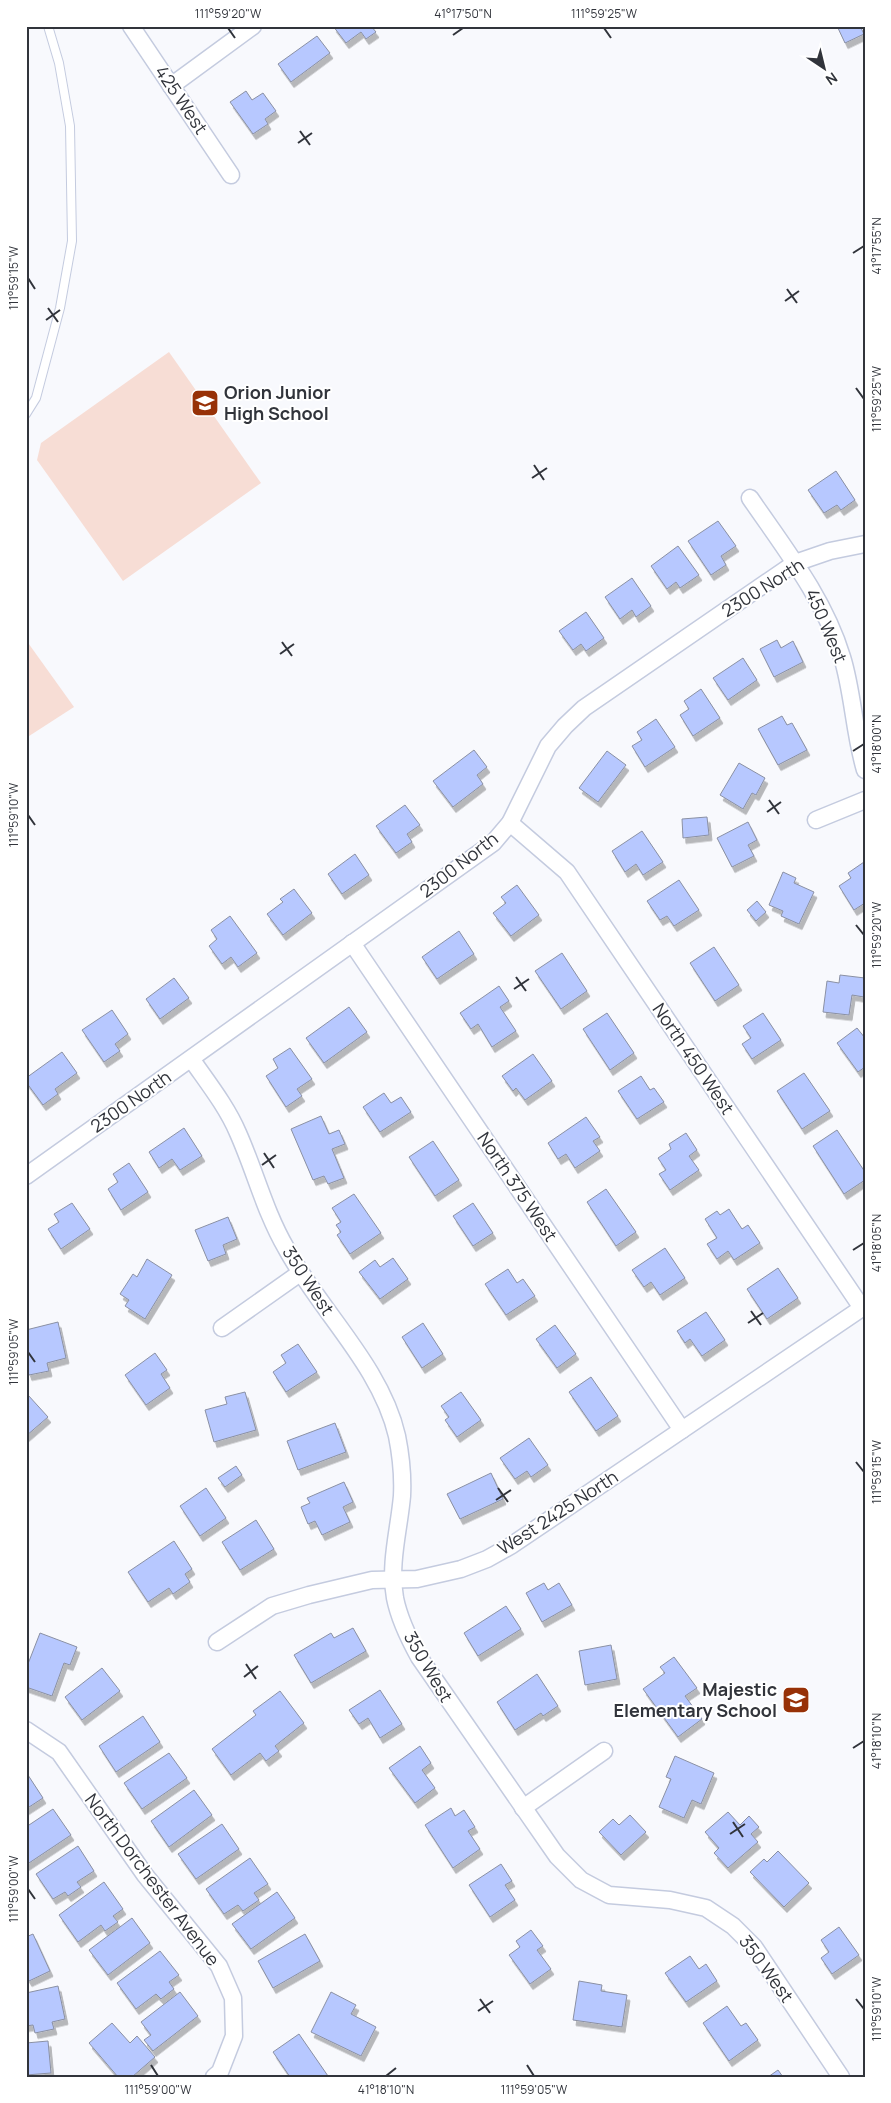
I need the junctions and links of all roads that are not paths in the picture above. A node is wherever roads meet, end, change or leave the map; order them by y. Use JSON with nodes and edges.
{"nodes":[{"id":1,"x":48,"y":26,"type":"edge"},
{"id":2,"x":131,"y":26,"type":"edge"},
{"id":3,"x":253,"y":26,"type":"edge"},
{"id":4,"x":171,"y":86,"type":"junction"},
{"id":5,"x":231,"y":175,"type":"dead end"},
{"id":6,"x":26,"y":414,"type":"edge"},
{"id":7,"x":750,"y":498,"type":"dead end"},
{"id":8,"x":865,"y":544,"type":"edge"},
{"id":9,"x":795,"y":563,"type":"junction"},
{"id":10,"x":865,"y":770,"type":"edge"},
{"id":11,"x":865,"y":800,"type":"edge"},
{"id":12,"x":816,"y":820,"type":"dead end"},
{"id":13,"x":510,"y":823,"type":"junction"},
{"id":14,"x":352,"y":943,"type":"junction"},
{"id":15,"x":192,"y":1060,"type":"junction"},
{"id":16,"x":26,"y":1176,"type":"edge"},
{"id":17,"x":300,"y":1274,"type":"junction"},
{"id":18,"x":864,"y":1307,"type":"edge"},
{"id":19,"x":222,"y":1328,"type":"dead end"},
{"id":20,"x":682,"y":1430,"type":"junction"},
{"id":21,"x":394,"y":1580,"type":"junction"},
{"id":22,"x":217,"y":1642,"type":"dead end"},
{"id":23,"x":26,"y":1730,"type":"edge"},
{"id":24,"x":604,"y":1751,"type":"dead end"},
{"id":25,"x":523,"y":1808,"type":"junction"},
{"id":26,"x":214,"y":2077,"type":"edge"},
{"id":27,"x":841,"y":2077,"type":"edge"}],
"edges":[{"from":1,"to":6,"type":"lane"},
{"from":2,"to":4,"type":"street","name":"425 West"},
{"from":3,"to":4,"type":"street"},
{"from":4,"to":5,"type":"street","name":"425 West"},
{"from":7,"to":9,"type":"street","name":"450 West"},
{"from":8,"to":9,"type":"street","name":"2300 North"},
{"from":9,"to":10,"type":"street","name":"450 West"},
{"from":9,"to":13,"type":"street","name":"2300 North"},
{"from":11,"to":12,"type":"street"},
{"from":13,"to":14,"type":"street","name":"2300 North"},
{"from":13,"to":18,"type":"street","name":"North 450 West"},
{"from":14,"to":15,"type":"street","name":"2300 North"},
{"from":14,"to":20,"type":"street","name":"North 375 West"},
{"from":15,"to":16,"type":"street","name":"2300 North"},
{"from":15,"to":17,"type":"street","name":"350 West"},
{"from":17,"to":19,"type":"street"},
{"from":17,"to":21,"type":"street","name":"350 West"},
{"from":18,"to":20,"type":"street","name":"West 2425 North"},
{"from":20,"to":21,"type":"street","name":"West 2425 North"},
{"from":21,"to":22,"type":"street","name":"West 2425 North"},
{"from":21,"to":25,"type":"street","name":"350 West"},
{"from":23,"to":26,"type":"street","name":"North Dorchester Avenue"},
{"from":24,"to":25,"type":"street"},
{"from":25,"to":27,"type":"street","name":"350 West"}]}
